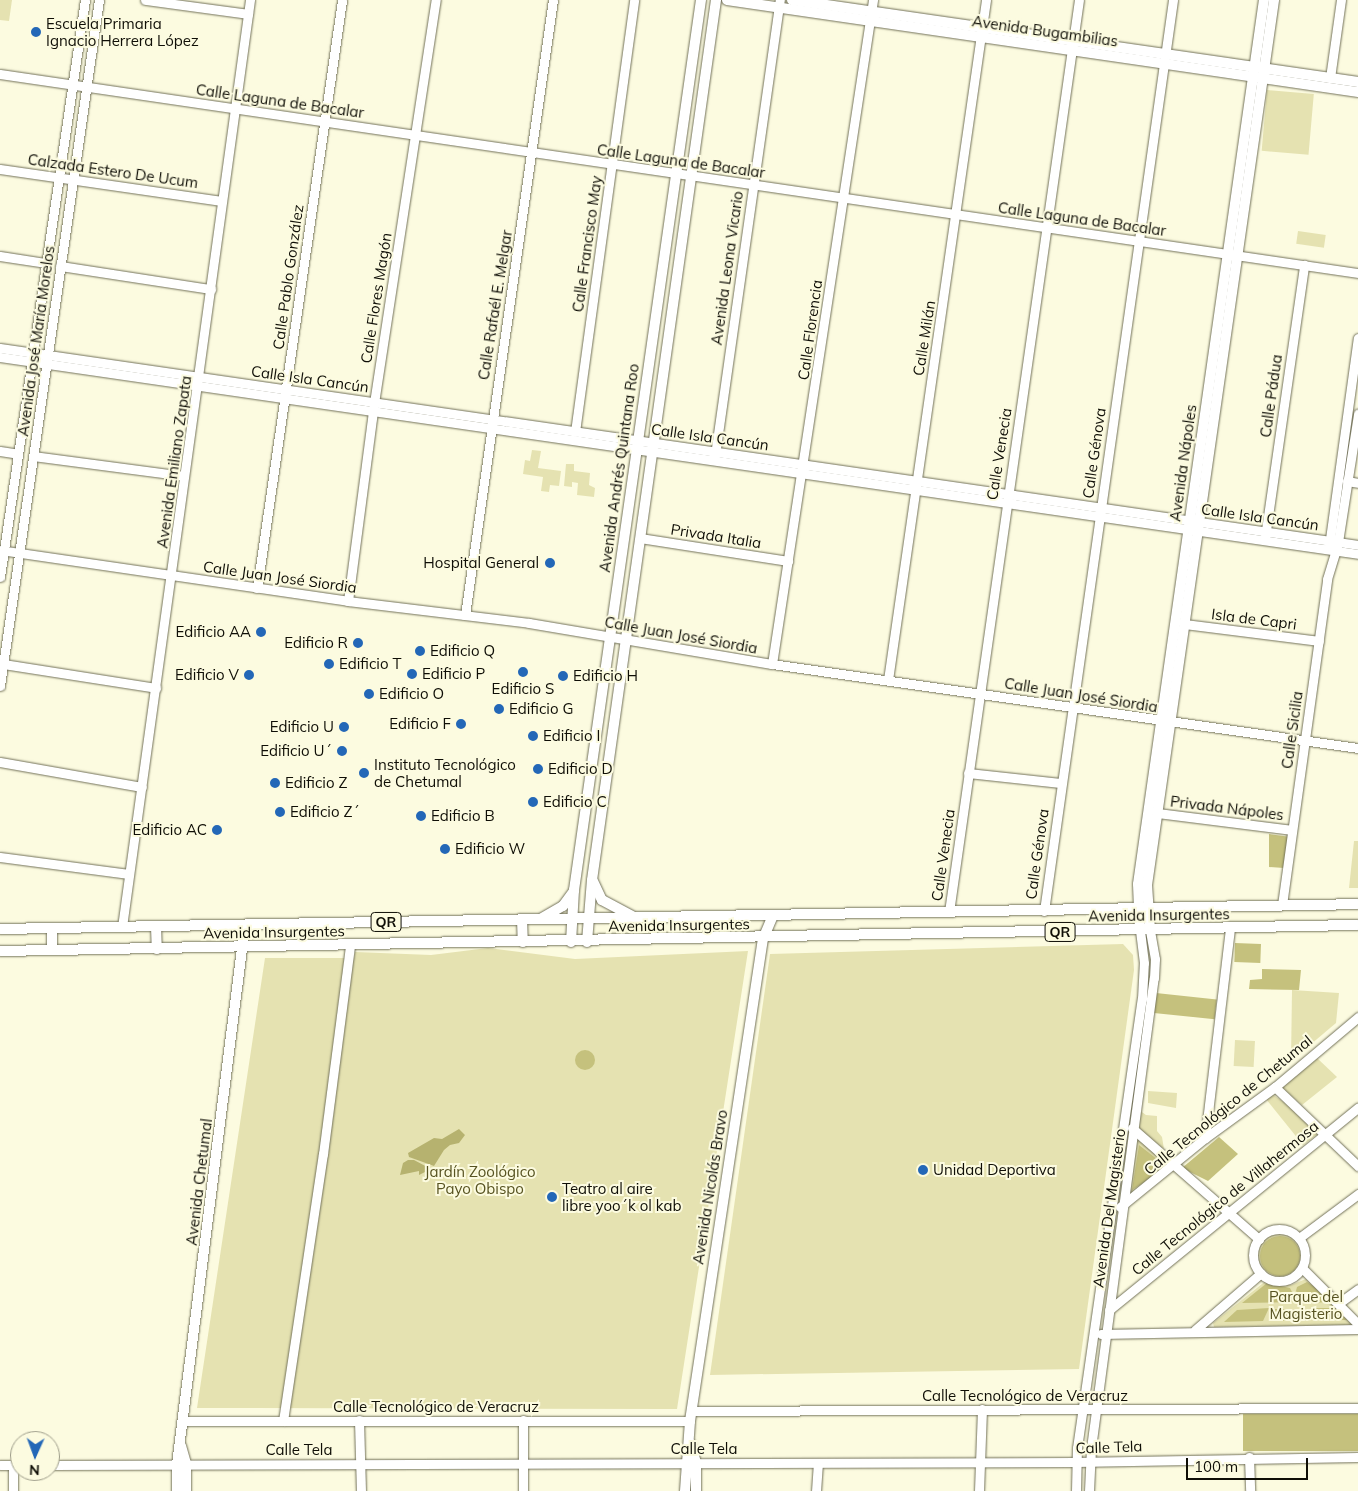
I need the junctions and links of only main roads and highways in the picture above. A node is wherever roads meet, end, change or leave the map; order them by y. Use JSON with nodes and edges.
{"nodes":[{"id":1,"x":701,"y":0,"type":"edge"},
{"id":2,"x":716,"y":0,"type":"edge"},
{"id":3,"x":727,"y":0,"type":"edge"},
{"id":4,"x":792,"y":0,"type":"edge"},
{"id":5,"x":1264,"y":0,"type":"edge"},
{"id":6,"x":1274,"y":0,"type":"edge"},
{"id":7,"x":779,"y":4,"type":"edge"},
{"id":8,"x":871,"y":16,"type":"junction"},
{"id":9,"x":1258,"y":73,"type":"junction"},
{"id":10,"x":1358,"y":82,"type":"edge"},
{"id":11,"x":1358,"y":92,"type":"edge"},
{"id":12,"x":1194,"y":526,"type":"junction"},
{"id":13,"x":1166,"y":722,"type":"junction"},
{"id":14,"x":1155,"y":801,"type":"junction"},
{"id":15,"x":592,"y":880,"type":"junction"},
{"id":16,"x":574,"y":890,"type":"junction"},
{"id":17,"x":1358,"y":904,"type":"edge"},
{"id":18,"x":1143,"y":908,"type":"junction"},
{"id":19,"x":759,"y":915,"type":"junction"},
{"id":20,"x":773,"y":915,"type":"junction"},
{"id":21,"x":635,"y":917,"type":"junction"},
{"id":22,"x":588,"y":918,"type":"junction"},
{"id":23,"x":522,"y":919,"type":"junction"},
{"id":24,"x":572,"y":919,"type":"junction"},
{"id":25,"x":536,"y":920,"type":"junction"},
{"id":26,"x":245,"y":925,"type":"junction"},
{"id":27,"x":156,"y":926,"type":"junction"},
{"id":28,"x":1358,"y":926,"type":"edge"},
{"id":29,"x":52,"y":928,"type":"junction"},
{"id":30,"x":0,"y":929,"type":"edge"},
{"id":31,"x":1145,"y":930,"type":"junction"},
{"id":32,"x":763,"y":938,"type":"junction"},
{"id":33,"x":524,"y":942,"type":"junction"},
{"id":34,"x":571,"y":942,"type":"junction"},
{"id":35,"x":587,"y":942,"type":"junction"},
{"id":36,"x":244,"y":948,"type":"junction"},
{"id":37,"x":157,"y":949,"type":"junction"},
{"id":38,"x":52,"y":950,"type":"junction"},
{"id":39,"x":0,"y":951,"type":"edge"},
{"id":40,"x":691,"y":1462,"type":"junction"},
{"id":41,"x":181,"y":1464,"type":"junction"},
{"id":42,"x":177,"y":1491,"type":"edge"},
{"id":43,"x":186,"y":1491,"type":"edge"},
{"id":44,"x":685,"y":1491,"type":"edge"},
{"id":45,"x":696,"y":1491,"type":"edge"}],
"edges":[{"from":1,"to":16,"type":"main road","name":"Avenida Andrés Quintana Roo"},
{"from":2,"to":15,"type":"main road","name":"Avenida Andrés Quintana Roo"},
{"from":3,"to":7,"type":"main road","name":"Avenida Bugambilias"},
{"from":4,"to":8,"type":"main road","name":"Avenida Bugambilias"},
{"from":5,"to":9,"type":"main road","name":"Avenida Nápoles"},
{"from":6,"to":9,"type":"main road","name":"Avenida Nápoles"},
{"from":7,"to":8,"type":"main road","name":"Avenida Bugambilias"},
{"from":8,"to":9,"type":"main road","name":"Avenida Bugambilias"},
{"from":9,"to":10,"type":"main road","name":"Avenida Bugambilias"},
{"from":9,"to":11,"type":"main road","name":"Avenida Bugambilias"},
{"from":9,"to":12,"type":"main road","name":"Avenida Nápoles"},
{"from":12,"to":13,"type":"main road","name":"Avenida Nápoles"},
{"from":12,"to":13,"type":"main road","name":"Avenida Nápoles"},
{"from":13,"to":14,"type":"main road","name":"Avenida Nápoles"},
{"from":14,"to":18,"type":"main road","name":"Avenida Nápoles"},
{"from":14,"to":18,"type":"main road","name":"Avenida Nápoles"},
{"from":15,"to":21,"type":"main road"},
{"from":15,"to":22,"type":"main road","name":"Avenida Andrés Quintana Roo"},
{"from":16,"to":24,"type":"main road","name":"Avenida Andrés Quintana Roo"},
{"from":16,"to":25,"type":"main road"},
{"from":17,"to":18,"type":"main road","name":"Avenida Insurgentes","number":"QR"},
{"from":18,"to":20,"type":"main road","name":"Avenida Insurgentes","number":"QR"},
{"from":18,"to":31,"type":"main road","name":"Avenida Nápoles"},
{"from":19,"to":20,"type":"main road","name":"Avenida Insurgentes","number":"QR"},
{"from":19,"to":21,"type":"main road","name":"Avenida Insurgentes","number":"QR"},
{"from":19,"to":32,"type":"main road","name":"Avenida Nicolás Bravo"},
{"from":20,"to":32,"type":"main road","name":"Avenida Nicolás Bravo"},
{"from":21,"to":22,"type":"main road","name":"Avenida Insurgentes","number":"QR"},
{"from":22,"to":24,"type":"main road","name":"Avenida Insurgentes","number":"QR"},
{"from":22,"to":35,"type":"main road","name":"Avenida Andrés Quintana Roo"},
{"from":23,"to":25,"type":"main road","name":"Avenida Insurgentes","number":"QR"},
{"from":23,"to":26,"type":"main road","name":"Avenida Insurgentes","number":"QR"},
{"from":23,"to":33,"type":"main road"},
{"from":24,"to":25,"type":"main road","name":"Avenida Insurgentes","number":"QR"},
{"from":24,"to":34,"type":"main road","name":"Avenida Andrés Quintana Roo"},
{"from":26,"to":27,"type":"main road","name":"Avenida Insurgentes","number":"QR"},
{"from":26,"to":36,"type":"main road","name":"Avenida Chetumal"},
{"from":27,"to":29,"type":"main road","name":"Avenida Insurgentes","number":"QR"},
{"from":27,"to":37,"type":"main road"},
{"from":28,"to":31,"type":"main road","name":"Avenida Insurgentes","number":"QR"},
{"from":29,"to":30,"type":"main road","name":"Avenida Insurgentes","number":"QR"},
{"from":29,"to":38,"type":"main road"},
{"from":31,"to":32,"type":"main road","name":"Avenida Insurgentes","number":"QR"},
{"from":32,"to":35,"type":"main road","name":"Avenida Insurgentes","number":"QR"},
{"from":32,"to":40,"type":"main road","name":"Avenida Nicolás Bravo"},
{"from":33,"to":34,"type":"main road","name":"Avenida Insurgentes","number":"QR"},
{"from":33,"to":36,"type":"main road","name":"Avenida Insurgentes","number":"QR"},
{"from":34,"to":35,"type":"main road","name":"Avenida Insurgentes","number":"QR"},
{"from":36,"to":37,"type":"main road","name":"Avenida Insurgentes","number":"QR"},
{"from":36,"to":41,"type":"main road","name":"Avenida Chetumal"},
{"from":37,"to":38,"type":"main road","name":"Avenida Insurgentes","number":"QR"},
{"from":38,"to":39,"type":"main road","name":"Avenida Insurgentes","number":"QR"},
{"from":40,"to":44,"type":"main road","name":"Avenida Nicolás Bravo"},
{"from":40,"to":45,"type":"main road","name":"Avenida Nicolás Bravo"},
{"from":41,"to":42,"type":"main road","name":"Avenida Chetumal"},
{"from":41,"to":43,"type":"main road","name":"Avenida Chetumal"}]}
